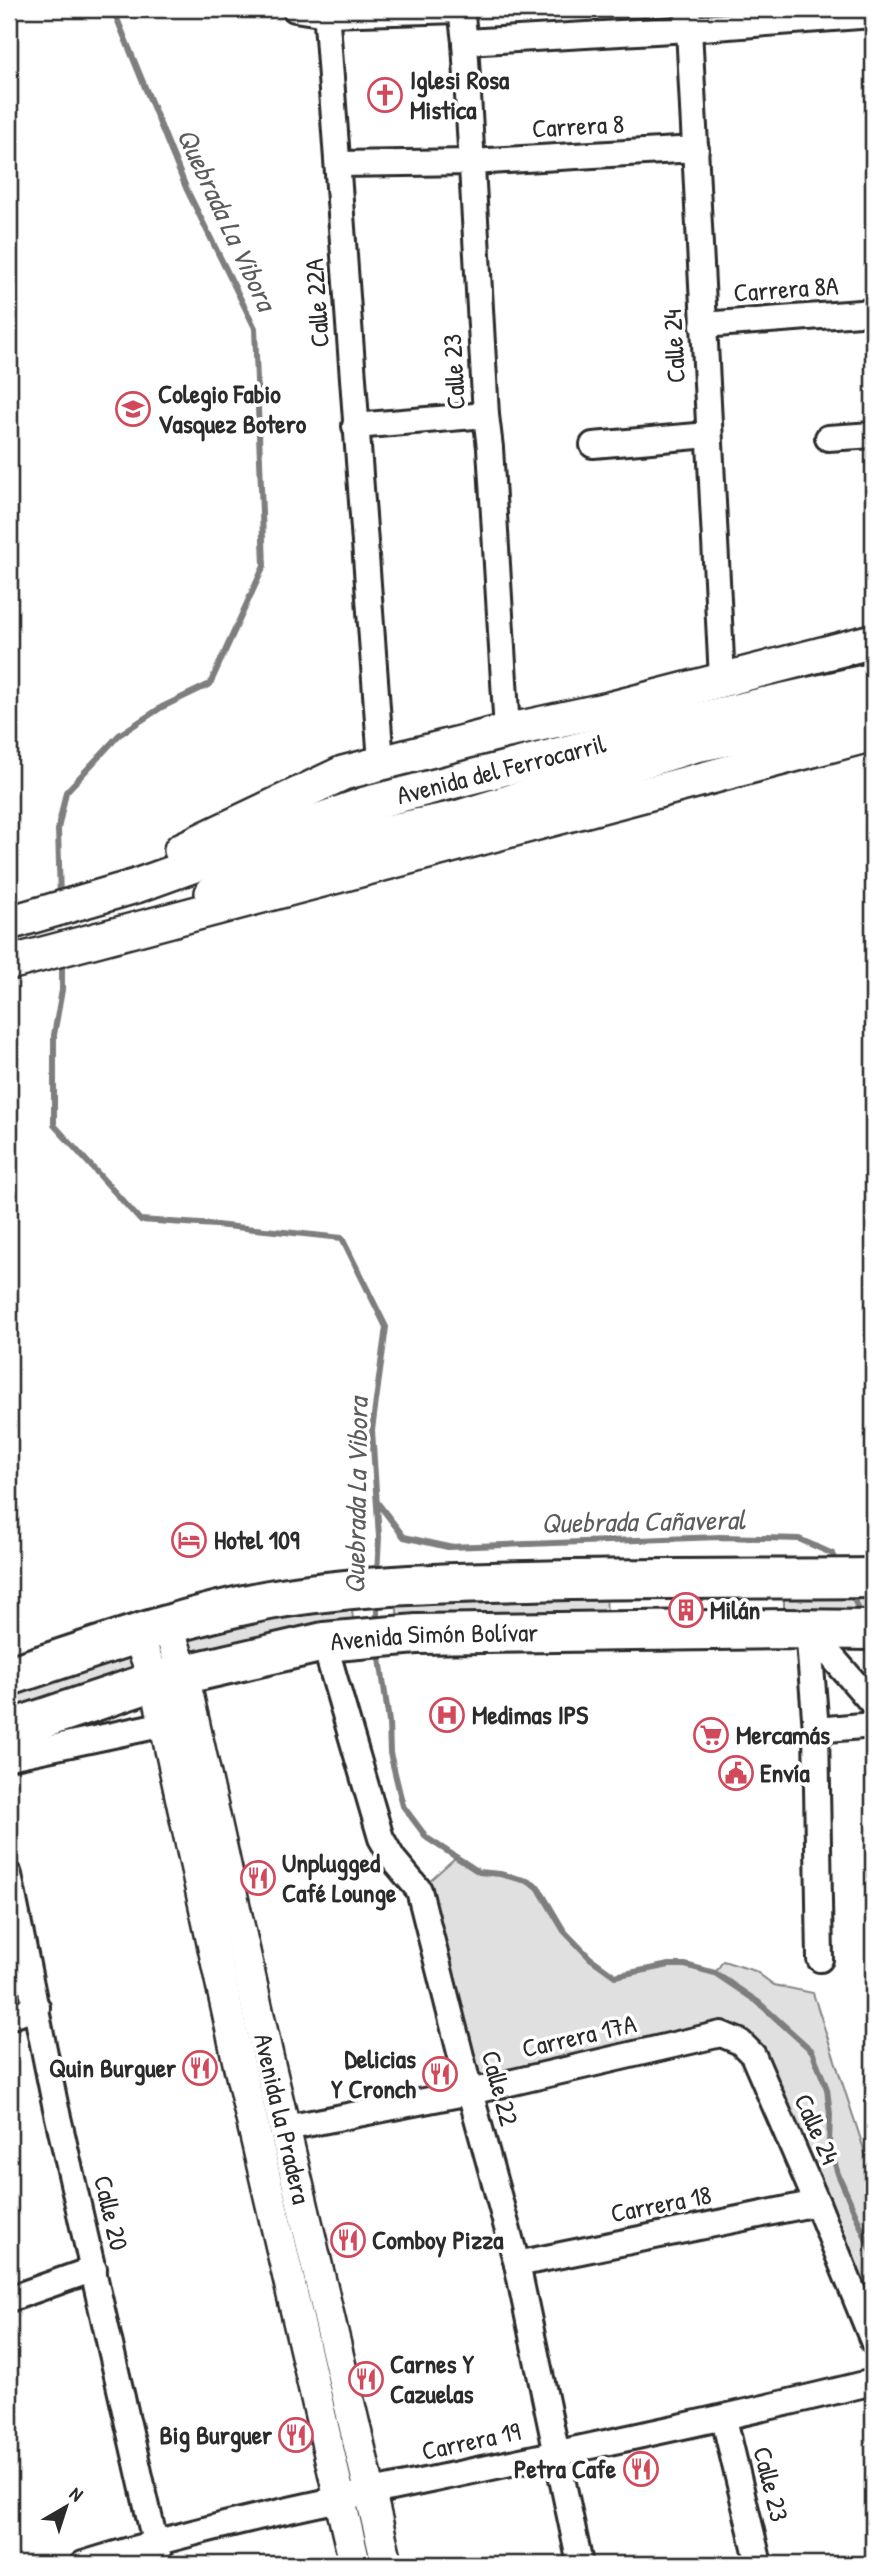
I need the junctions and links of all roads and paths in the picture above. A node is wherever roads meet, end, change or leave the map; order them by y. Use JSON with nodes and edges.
{"nodes":[{"id":1,"x":295,"y":9,"type":"edge"},
{"id":2,"x":461,"y":9,"type":"edge"},
{"id":3,"x":326,"y":12,"type":"edge"},
{"id":4,"x":873,"y":15,"type":"edge"},
{"id":5,"x":688,"y":19,"type":"edge"},
{"id":6,"x":465,"y":42,"type":"junction"},
{"id":7,"x":696,"y":149,"type":"junction"},
{"id":8,"x":472,"y":162,"type":"junction"},
{"id":9,"x":338,"y":164,"type":"junction"},
{"id":10,"x":873,"y":312,"type":"edge"},
{"id":11,"x":703,"y":325,"type":"junction"},
{"id":12,"x":486,"y":415,"type":"junction"},
{"id":13,"x":355,"y":426,"type":"junction"},
{"id":14,"x":709,"y":435,"type":"junction"},
{"id":15,"x":873,"y":435,"type":"edge"},
{"id":16,"x":828,"y":438,"type":"dead end"},
{"id":17,"x":593,"y":445,"type":"dead end"},
{"id":18,"x":873,"y":641,"type":"edge"},
{"id":19,"x":722,"y":679,"type":"junction"},
{"id":20,"x":873,"y":680,"type":"edge"},
{"id":21,"x":873,"y":710,"type":"edge"},
{"id":22,"x":507,"y":731,"type":"junction"},
{"id":23,"x":873,"y":734,"type":"edge"},
{"id":24,"x":381,"y":762,"type":"junction"},
{"id":25,"x":366,"y":820,"type":"junction"},
{"id":26,"x":136,"y":886,"type":"junction"},
{"id":27,"x":18,"y":921,"type":"edge"},
{"id":28,"x":151,"y":926,"type":"junction"},
{"id":29,"x":24,"y":959,"type":"edge"},
{"id":30,"x":873,"y":1578,"type":"edge"},
{"id":31,"x":152,"y":1630,"type":"junction"},
{"id":32,"x":839,"y":1630,"type":"edge"},
{"id":33,"x":340,"y":1641,"type":"junction"},
{"id":34,"x":9,"y":1676,"type":"edge"},
{"id":35,"x":169,"y":1677,"type":"junction"},
{"id":36,"x":873,"y":1704,"type":"edge"},
{"id":37,"x":165,"y":1724,"type":"junction"},
{"id":38,"x":873,"y":1725,"type":"edge"},
{"id":39,"x":816,"y":1730,"type":"junction"},
{"id":40,"x":9,"y":1731,"type":"edge"},
{"id":41,"x":9,"y":1757,"type":"edge"},
{"id":42,"x":9,"y":1875,"type":"edge"},
{"id":43,"x":820,"y":1959,"type":"dead end"},
{"id":44,"x":37,"y":2007,"type":"junction"},
{"id":45,"x":9,"y":2017,"type":"edge"},
{"id":46,"x":721,"y":2034,"type":"joint"},
{"id":47,"x":470,"y":2092,"type":"junction"},
{"id":48,"x":286,"y":2129,"type":"junction"},
{"id":49,"x":817,"y":2203,"type":"junction"},
{"id":50,"x":517,"y":2264,"type":"junction"},
{"id":51,"x":94,"y":2269,"type":"junction"},
{"id":52,"x":9,"y":2299,"type":"edge"},
{"id":53,"x":873,"y":2341,"type":"edge"},
{"id":54,"x":873,"y":2382,"type":"edge"},
{"id":55,"x":724,"y":2419,"type":"junction"},
{"id":56,"x":556,"y":2454,"type":"junction"},
{"id":57,"x":372,"y":2492,"type":"junction"},
{"id":58,"x":340,"y":2498,"type":"junction"},
{"id":59,"x":157,"y":2553,"type":"edge"},
{"id":60,"x":83,"y":2564,"type":"edge"},
{"id":61,"x":355,"y":2564,"type":"edge"},
{"id":62,"x":387,"y":2564,"type":"edge"},
{"id":63,"x":580,"y":2564,"type":"edge"},
{"id":64,"x":760,"y":2564,"type":"edge"}],
"edges":[{"from":1,"to":3,"type":"street"},
{"from":2,"to":3,"type":"street"},
{"from":2,"to":6,"type":"street","name":"Calle 23"},
{"from":3,"to":9,"type":"street","name":"Calle 22A"},
{"from":4,"to":5,"type":"street"},
{"from":5,"to":6,"type":"street"},
{"from":5,"to":7,"type":"street","name":"Calle 24"},
{"from":6,"to":8,"type":"street","name":"Calle 23"},
{"from":7,"to":8,"type":"street","name":"Carrera 8"},
{"from":7,"to":11,"type":"street","name":"Calle 24"},
{"from":8,"to":9,"type":"street","name":"Carrera 8"},
{"from":8,"to":12,"type":"street","name":"Calle 23"},
{"from":9,"to":13,"type":"street","name":"Calle 22A"},
{"from":10,"to":11,"type":"street","name":"Carrera 8A"},
{"from":11,"to":14,"type":"street","name":"Calle 24"},
{"from":12,"to":13,"type":"street"},
{"from":12,"to":22,"type":"street","name":"Calle 23"},
{"from":13,"to":24,"type":"street","name":"Calle 22A"},
{"from":14,"to":17,"type":"street"},
{"from":14,"to":19,"type":"street","name":"Calle 24"},
{"from":15,"to":16,"type":"street"},
{"from":18,"to":19,"type":"main road"},
{"from":19,"to":22,"type":"main road"},
{"from":20,"to":25,"type":"main road","name":"Avenida del Ferrocarril"},
{"from":21,"to":25,"type":"main road","name":"Avenida del Ferrocarril"},
{"from":22,"to":24,"type":"main road"},
{"from":23,"to":28,"type":"main road"},
{"from":24,"to":26,"type":"main road"},
{"from":25,"to":26,"type":"main road","name":"Avenida del Ferrocarril"},
{"from":25,"to":28,"type":"main road","name":"Avenida del Ferrocarril"},
{"from":26,"to":27,"type":"main road","name":"Avenida del Ferrocarril"},
{"from":28,"to":29,"type":"main road"},
{"from":30,"to":31,"type":"main road","name":"Avenida Simón Bolívar"},
{"from":31,"to":34,"type":"main road","name":"Avenida Simón Bolívar"},
{"from":31,"to":35,"type":"street"},
{"from":32,"to":33,"type":"main road","name":"Avenida Simón Bolívar"},
{"from":32,"to":36,"type":"street"},
{"from":32,"to":39,"type":"street"},
{"from":33,"to":35,"type":"main road","name":"Avenida Simón Bolívar"},
{"from":33,"to":47,"type":"street","name":"Calle 22"},
{"from":35,"to":37,"type":"street","name":"Avenida la Pradera"},
{"from":35,"to":40,"type":"main road","name":"Avenida Simón Bolívar"},
{"from":35,"to":48,"type":"street","name":"Avenida la Pradera"},
{"from":37,"to":41,"type":"street"},
{"from":37,"to":58,"type":"street","name":"Avenida la Pradera"},
{"from":38,"to":39,"type":"street"},
{"from":39,"to":43,"type":"street"},
{"from":42,"to":44,"type":"street","name":"Calle 20"},
{"from":44,"to":45,"type":"street"},
{"from":44,"to":51,"type":"street","name":"Calle 20"},
{"from":46,"to":47,"type":"street","name":"Carrera 17A"},
{"from":46,"to":49,"type":"street","name":"Calle 24"},
{"from":47,"to":48,"type":"street","name":"Carrera 17A"},
{"from":47,"to":50,"type":"street","name":"Calle 22"},
{"from":48,"to":57,"type":"street","name":"Avenida la Pradera"},
{"from":49,"to":50,"type":"street","name":"Carrera 18"},
{"from":49,"to":53,"type":"street","name":"Calle 24"},
{"from":50,"to":56,"type":"street","name":"Calle 22"},
{"from":51,"to":52,"type":"street"},
{"from":51,"to":59,"type":"street","name":"Calle 20"},
{"from":54,"to":55,"type":"street","name":"Carrera 19"},
{"from":55,"to":56,"type":"street","name":"Carrera 19"},
{"from":55,"to":64,"type":"street","name":"Calle 23"},
{"from":56,"to":57,"type":"street","name":"Carrera 19"},
{"from":56,"to":63,"type":"street","name":"Calle 22"},
{"from":57,"to":58,"type":"street","name":"Carrera 19"},
{"from":57,"to":62,"type":"street","name":"Avenida la Pradera"},
{"from":58,"to":59,"type":"street","name":"Carrera 19"},
{"from":58,"to":61,"type":"street","name":"Avenida la Pradera"},
{"from":59,"to":60,"type":"street","name":"Carrera 19"}]}
